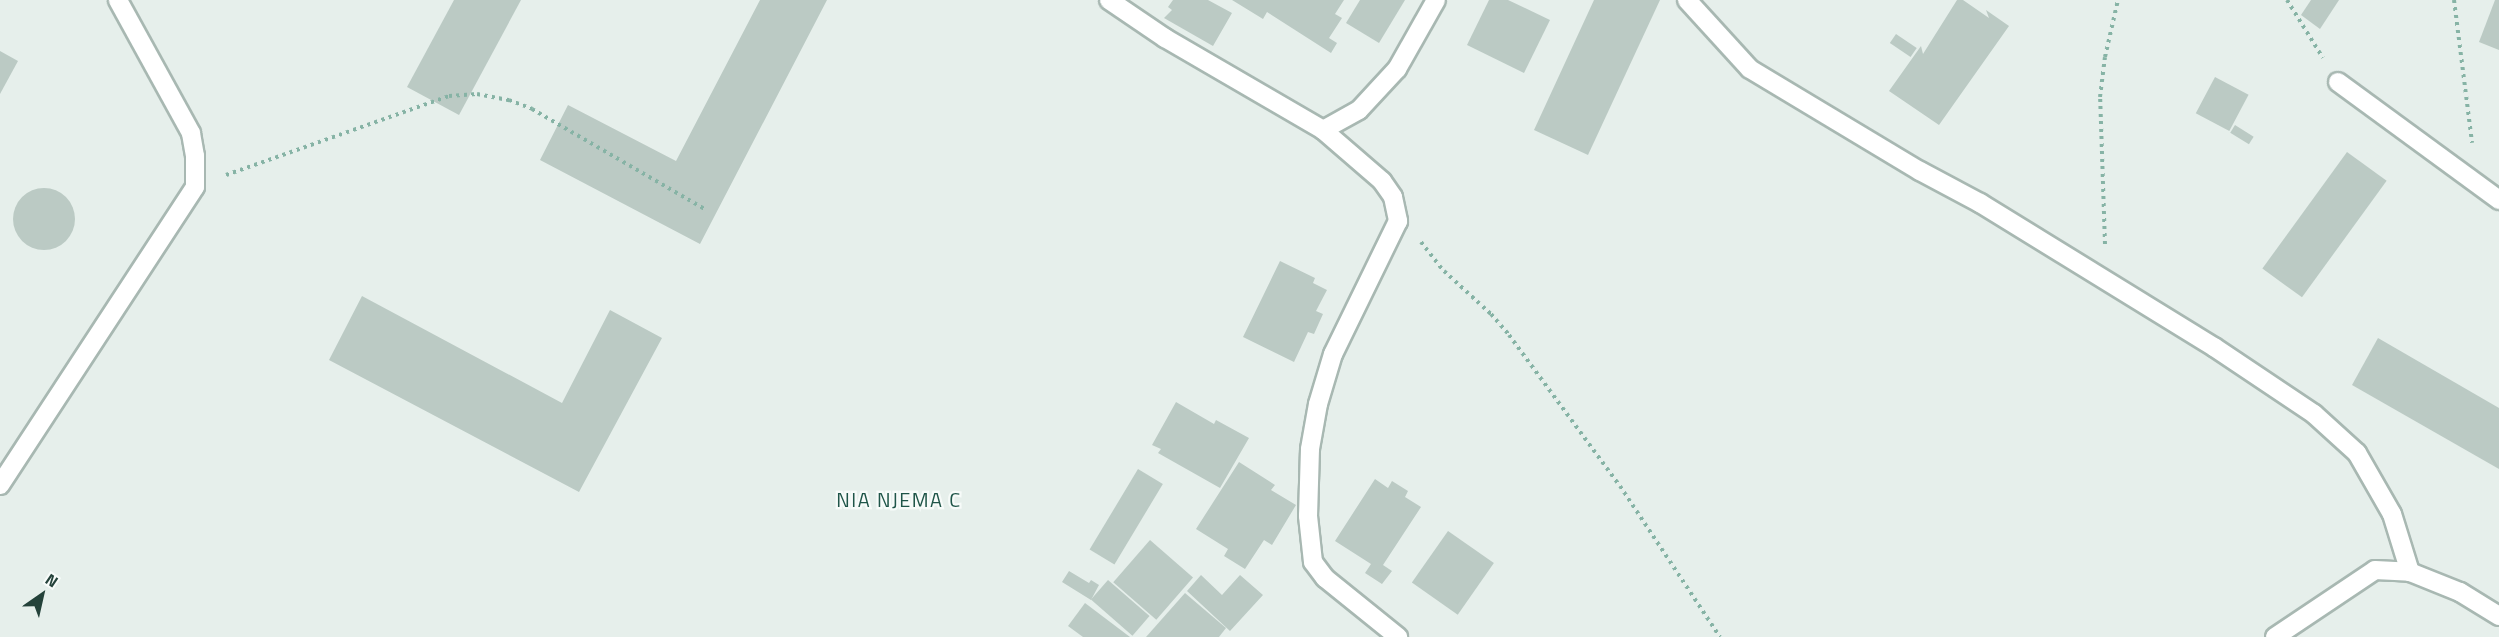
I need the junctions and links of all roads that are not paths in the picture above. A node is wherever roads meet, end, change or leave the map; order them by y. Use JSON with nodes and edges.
{"nodes":[{"id":1,"x":118,"y":0,"type":"edge"},
{"id":2,"x":1109,"y":0,"type":"edge"},
{"id":3,"x":1437,"y":0,"type":"edge"},
{"id":4,"x":1687,"y":0,"type":"edge"},
{"id":5,"x":2338,"y":82,"type":"road end"},
{"id":6,"x":1323,"y":130,"type":"junction"},
{"id":7,"x":2499,"y":200,"type":"edge"},
{"id":8,"x":2,"y":477,"type":"edge"},
{"id":9,"x":2410,"y":572,"type":"junction"},
{"id":10,"x":2499,"y":616,"type":"edge"},
{"id":11,"x":1398,"y":637,"type":"edge"},
{"id":12,"x":2275,"y":637,"type":"edge"}],
"edges":[{"from":1,"to":8,"type":"street"},
{"from":2,"to":6,"type":"street"},
{"from":3,"to":6,"type":"street"},
{"from":4,"to":9,"type":"street"},
{"from":5,"to":7,"type":"street"},
{"from":6,"to":11,"type":"street"},
{"from":9,"to":10,"type":"street"},
{"from":9,"to":12,"type":"street"}]}
